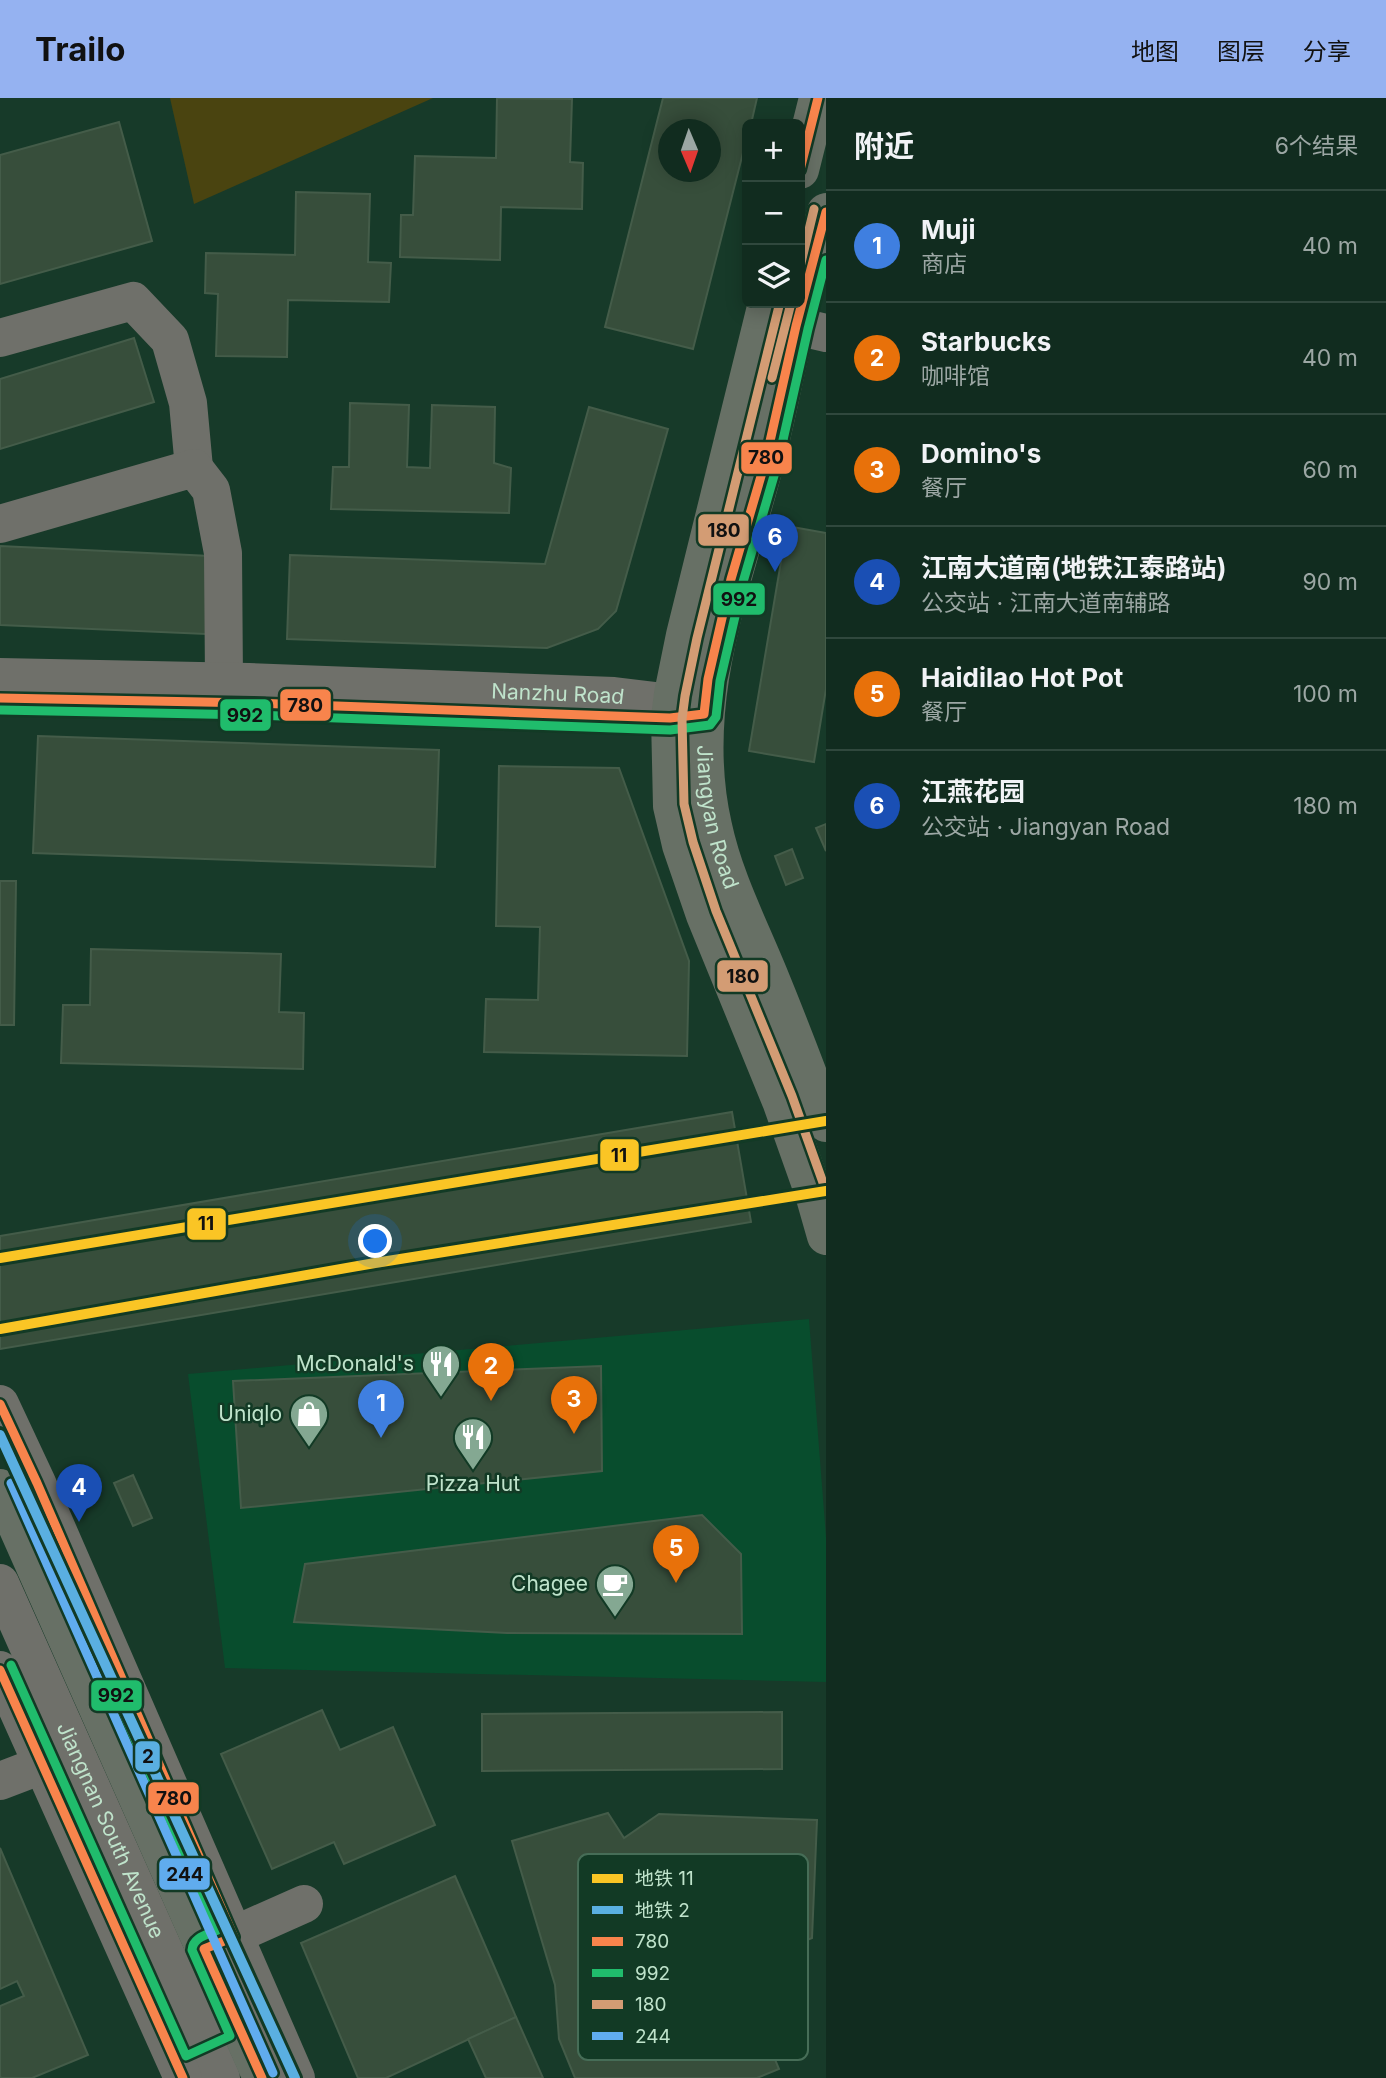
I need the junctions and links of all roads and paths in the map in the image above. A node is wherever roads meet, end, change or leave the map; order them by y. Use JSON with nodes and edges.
{"nodes":[{"id":1,"x":818,"y":98,"type":"edge"},
{"id":2,"x":805,"y":150,"type":"edge"},
{"id":3,"x":826,"y":212,"type":"edge"},
{"id":4,"x":765,"y":308,"type":"edge"},
{"id":5,"x":811,"y":330,"type":"edge"},
{"id":6,"x":0,"y":338,"type":"edge"},
{"id":7,"x":194,"y":468,"type":"junction"},
{"id":8,"x":0,"y":523,"type":"edge"},
{"id":9,"x":0,"y":677,"type":"edge"},
{"id":10,"x":224,"y":681,"type":"junction"},
{"id":11,"x":0,"y":698,"type":"edge"},
{"id":12,"x":682,"y":711,"type":"junction"},
{"id":13,"x":826,"y":1123,"type":"edge"},
{"id":14,"x":826,"y":1236,"type":"edge"},
{"id":15,"x":3,"y":1416,"type":"edge"},
{"id":16,"x":0,"y":1488,"type":"edge"},
{"id":17,"x":0,"y":1583,"type":"edge"},
{"id":18,"x":0,"y":1670,"type":"edge"},
{"id":19,"x":42,"y":1765,"type":"junction"},
{"id":20,"x":0,"y":1781,"type":"edge"},
{"id":21,"x":304,"y":1904,"type":"dead end"},
{"id":22,"x":219,"y":1943,"type":"junction"},
{"id":23,"x":246,"y":2042,"type":"junction"},
{"id":24,"x":192,"y":2073,"type":"edge"},
{"id":25,"x":262,"y":2078,"type":"edge"},
{"id":26,"x":296,"y":2078,"type":"edge"}],
"edges":[{"from":1,"to":2,"type":"main road"},
{"from":3,"to":5,"type":"main road","name":"Jiangyan Road"},
{"from":4,"to":12,"type":"main road","name":"Jiangyan Road"},
{"from":5,"to":12,"type":"main road","name":"Jiangyan Road"},
{"from":6,"to":7,"type":"street"},
{"from":7,"to":8,"type":"street"},
{"from":7,"to":10,"type":"street"},
{"from":9,"to":10,"type":"street","name":"Nanzhu Road"},
{"from":10,"to":12,"type":"street","name":"Nanzhu Road"},
{"from":11,"to":12,"type":"street","name":"Nanzhu Road"},
{"from":12,"to":13,"type":"main road","name":"Jiangyan Road"},
{"from":12,"to":14,"type":"main road","name":"Jiangyan Road"},
{"from":15,"to":22,"type":"street"},
{"from":16,"to":22,"type":"main road","name":"Jiangnan South Avenue"},
{"from":17,"to":24,"type":"street","name":"Jiangnan South Avenue"},
{"from":18,"to":19,"type":"street"},
{"from":19,"to":20,"type":"street"},
{"from":19,"to":24,"type":"street"},
{"from":21,"to":22,"type":"street"},
{"from":22,"to":23,"type":"main road","name":"Jiangnan South Avenue"},
{"from":22,"to":26,"type":"street"},
{"from":23,"to":24,"type":"street"},
{"from":23,"to":25,"type":"main road","name":"Jiangnan South Avenue"}]}
